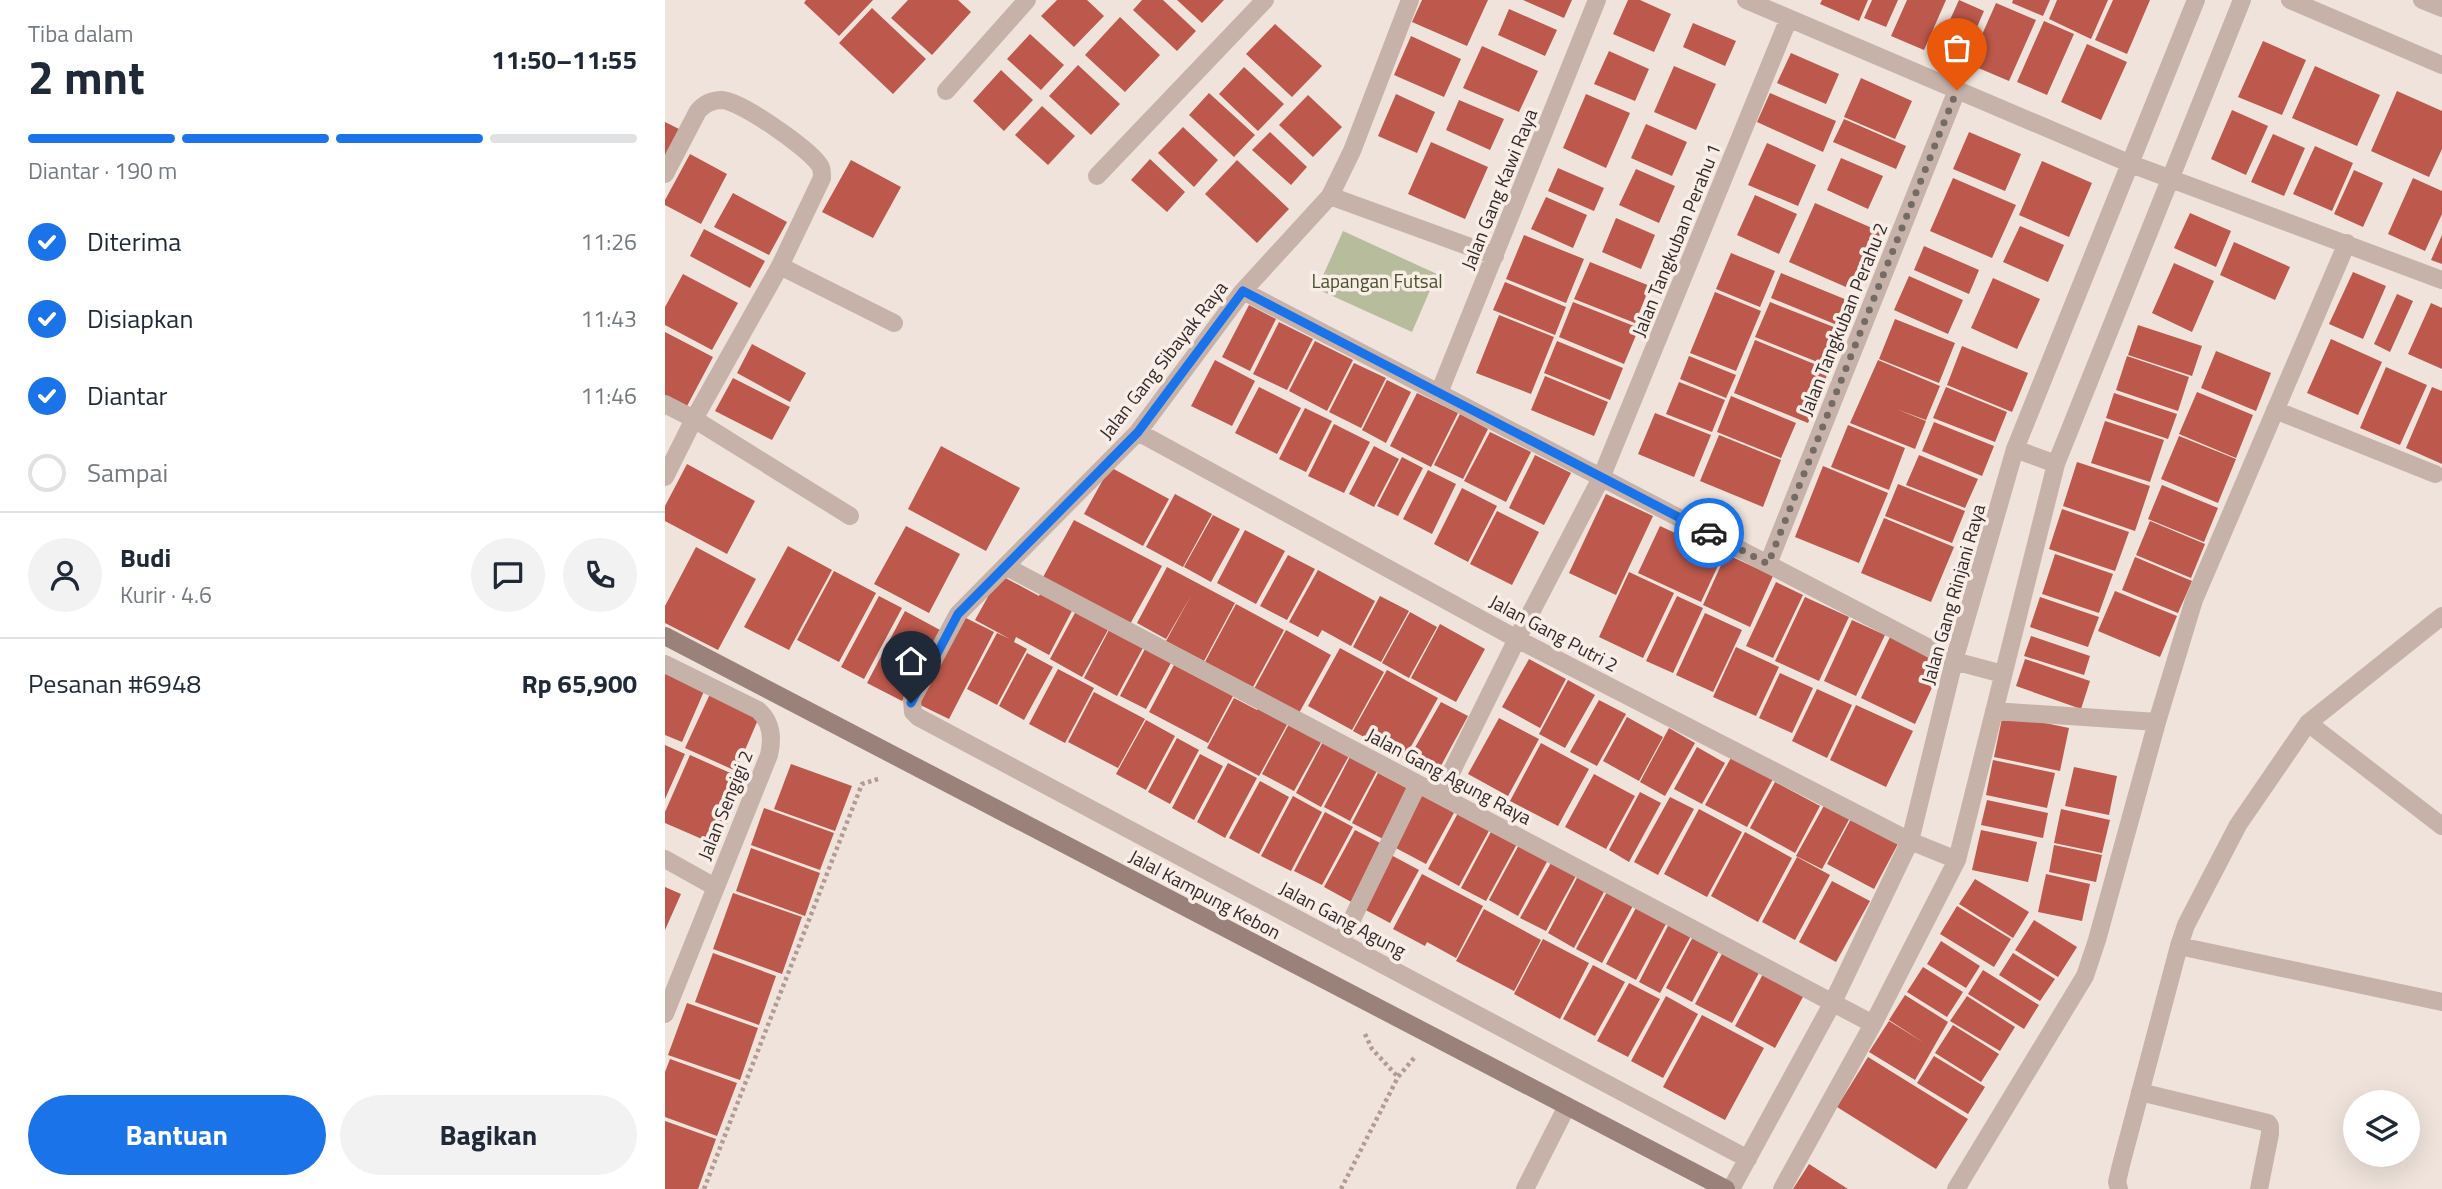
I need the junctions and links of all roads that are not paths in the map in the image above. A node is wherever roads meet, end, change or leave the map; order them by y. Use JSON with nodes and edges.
{"nodes":[{"id":1,"x":1027,"y":0,"type":"edge"},
{"id":2,"x":1265,"y":0,"type":"edge"},
{"id":3,"x":1410,"y":0,"type":"edge"},
{"id":4,"x":1597,"y":0,"type":"edge"},
{"id":5,"x":1746,"y":0,"type":"edge"},
{"id":6,"x":2196,"y":0,"type":"edge"},
{"id":7,"x":2242,"y":0,"type":"edge"},
{"id":8,"x":2290,"y":0,"type":"edge"},
{"id":9,"x":2422,"y":0,"type":"edge"},
{"id":10,"x":2442,"y":8,"type":"edge"},
{"id":11,"x":1789,"y":18,"type":"junction"},
{"id":12,"x":2442,"y":65,"type":"edge"},
{"id":13,"x":1957,"y":90,"type":"junction"},
{"id":14,"x":946,"y":91,"type":"dead end"},
{"id":15,"x":2131,"y":164,"type":"junction"},
{"id":16,"x":665,"y":174,"type":"edge"},
{"id":17,"x":1097,"y":176,"type":"dead end"},
{"id":18,"x":2170,"y":179,"type":"junction"},
{"id":19,"x":1331,"y":195,"type":"junction"},
{"id":20,"x":2347,"y":243,"type":"junction"},
{"id":21,"x":1495,"y":256,"type":"junction"},
{"id":22,"x":780,"y":266,"type":"junction"},
{"id":23,"x":2442,"y":280,"type":"edge"},
{"id":24,"x":1243,"y":291,"type":"junction"},
{"id":25,"x":894,"y":323,"type":"dead end"},
{"id":26,"x":1439,"y":393,"type":"junction"},
{"id":27,"x":665,"y":404,"type":"edge"},
{"id":28,"x":2276,"y":410,"type":"junction"},
{"id":29,"x":694,"y":419,"type":"junction"},
{"id":30,"x":1138,"y":432,"type":"junction"},
{"id":31,"x":2015,"y":449,"type":"junction"},
{"id":32,"x":2056,"y":464,"type":"junction"},
{"id":33,"x":2435,"y":474,"type":"dead end"},
{"id":34,"x":665,"y":477,"type":"edge"},
{"id":35,"x":1601,"y":478,"type":"junction"},
{"id":36,"x":850,"y":516,"type":"dead end"},
{"id":37,"x":1768,"y":564,"type":"junction"},
{"id":38,"x":1005,"y":566,"type":"junction"},
{"id":39,"x":2442,"y":616,"type":"edge"},
{"id":40,"x":665,"y":636,"type":"edge"},
{"id":41,"x":1517,"y":639,"type":"junction"},
{"id":42,"x":1954,"y":661,"type":"junction"},
{"id":43,"x":665,"y":664,"type":"edge"},
{"id":44,"x":2003,"y":674,"type":"junction"},
{"id":45,"x":1994,"y":711,"type":"junction"},
{"id":46,"x":918,"y":717,"type":"joint"},
{"id":47,"x":2157,"y":722,"type":"junction"},
{"id":48,"x":2308,"y":723,"type":"junction"},
{"id":49,"x":1418,"y":784,"type":"junction"},
{"id":50,"x":1440,"y":795,"type":"junction"},
{"id":51,"x":2442,"y":825,"type":"edge"},
{"id":52,"x":1910,"y":841,"type":"junction"},
{"id":53,"x":665,"y":859,"type":"edge"},
{"id":54,"x":1957,"y":860,"type":"junction"},
{"id":55,"x":715,"y":887,"type":"junction"},
{"id":56,"x":1341,"y":942,"type":"junction"},
{"id":57,"x":2179,"y":946,"type":"junction"},
{"id":58,"x":1833,"y":1002,"type":"junction"},
{"id":59,"x":2442,"y":1002,"type":"edge"},
{"id":60,"x":665,"y":1014,"type":"edge"},
{"id":61,"x":1873,"y":1024,"type":"junction"},
{"id":62,"x":2140,"y":1092,"type":"junction"},
{"id":63,"x":1567,"y":1106,"type":"junction"},
{"id":64,"x":1748,"y":1158,"type":"junction"},
{"id":65,"x":1524,"y":1189,"type":"edge"},
{"id":66,"x":1729,"y":1189,"type":"edge"},
{"id":67,"x":1782,"y":1189,"type":"edge"},
{"id":68,"x":1956,"y":1189,"type":"edge"},
{"id":69,"x":2119,"y":1189,"type":"edge"},
{"id":70,"x":2259,"y":1189,"type":"edge"}],
"edges":[{"from":1,"to":14,"type":"street"},
{"from":2,"to":17,"type":"street"},
{"from":3,"to":19,"type":"street","name":"Jalan Gang Sibayak Raya"},
{"from":4,"to":21,"type":"street","name":"Jalan Gang Kawi Raya"},
{"from":5,"to":11,"type":"street"},
{"from":6,"to":15,"type":"street","name":"Jalan Gang Rinjani Raya"},
{"from":7,"to":18,"type":"street"},
{"from":8,"to":12,"type":"street"},
{"from":9,"to":10,"type":"street"},
{"from":11,"to":13,"type":"street"},
{"from":11,"to":35,"type":"street","name":"Jalan Tangkuban Perahu 1"},
{"from":13,"to":15,"type":"street"},
{"from":13,"to":37,"type":"street","name":"Jalan Tangkuban Perahu 2"},
{"from":15,"to":18,"type":"street"},
{"from":15,"to":31,"type":"street","name":"Jalan Gang Rinjani Raya"},
{"from":16,"to":22,"type":"street"},
{"from":18,"to":20,"type":"street"},
{"from":18,"to":32,"type":"street"},
{"from":19,"to":21,"type":"street"},
{"from":19,"to":24,"type":"street","name":"Jalan Gang Sibayak Raya"},
{"from":20,"to":23,"type":"street"},
{"from":20,"to":28,"type":"street"},
{"from":21,"to":26,"type":"street","name":"Jalan Gang Kawi Raya"},
{"from":22,"to":25,"type":"street"},
{"from":22,"to":29,"type":"street"},
{"from":24,"to":26,"type":"street"},
{"from":24,"to":30,"type":"street","name":"Jalan Gang Sibayak Raya"},
{"from":26,"to":35,"type":"street"},
{"from":27,"to":29,"type":"street"},
{"from":28,"to":33,"type":"street"},
{"from":28,"to":47,"type":"street"},
{"from":29,"to":34,"type":"street"},
{"from":29,"to":36,"type":"street"},
{"from":30,"to":38,"type":"street","name":"Jalan Gang Sibayak Raya"},
{"from":30,"to":41,"type":"street","name":"Jalan Gang Putri 2"},
{"from":31,"to":32,"type":"street"},
{"from":31,"to":42,"type":"street","name":"Jalan Gang Rinjani Raya"},
{"from":32,"to":44,"type":"street"},
{"from":35,"to":37,"type":"street"},
{"from":35,"to":41,"type":"street","name":"Jalan Tangkuban Perahu 1"},
{"from":37,"to":42,"type":"street"},
{"from":38,"to":46,"type":"street","name":"Jalan Gang Sibayak Raya"},
{"from":38,"to":49,"type":"street","name":"Jalan Gang Agung Raya"},
{"from":39,"to":48,"type":"street"},
{"from":40,"to":63,"type":"street","name":"Jalal Kampung Kebon"},
{"from":41,"to":50,"type":"street","name":"Jalan Tangkuban Perahu 1"},
{"from":41,"to":52,"type":"street","name":"Jalan Gang Putri 2"},
{"from":42,"to":44,"type":"street"},
{"from":42,"to":52,"type":"street","name":"Jalan Gang Rinjani Raya"},
{"from":43,"to":55,"type":"street","name":"Jalan Sengigi 2"},
{"from":44,"to":45,"type":"street"},
{"from":45,"to":47,"type":"street"},
{"from":45,"to":54,"type":"street"},
{"from":46,"to":56,"type":"street","name":"Jalan Gang Agung"},
{"from":47,"to":68,"type":"street"},
{"from":48,"to":51,"type":"street"},
{"from":48,"to":57,"type":"street"},
{"from":49,"to":50,"type":"street","name":"Jalan Gang Agung Raya"},
{"from":49,"to":56,"type":"street"},
{"from":50,"to":58,"type":"street","name":"Jalan Gang Agung Raya"},
{"from":52,"to":54,"type":"street","name":"Jalan Gang Putri 2"},
{"from":52,"to":58,"type":"street","name":"Jalan Gang Rinjani Raya"},
{"from":53,"to":55,"type":"street"},
{"from":54,"to":61,"type":"street"},
{"from":55,"to":60,"type":"street","name":"Jalan Sengigi 2"},
{"from":56,"to":64,"type":"street","name":"Jalan Gang Agung"},
{"from":57,"to":59,"type":"street"},
{"from":57,"to":62,"type":"street"},
{"from":58,"to":61,"type":"street","name":"Jalan Gang Agung Raya"},
{"from":58,"to":64,"type":"street","name":"Jalan Gang Rinjani Raya"},
{"from":61,"to":67,"type":"street"},
{"from":62,"to":69,"type":"street"},
{"from":62,"to":70,"type":"street"},
{"from":63,"to":65,"type":"street"},
{"from":63,"to":66,"type":"street","name":"Jalal Kampung Kebon"},
{"from":64,"to":66,"type":"street","name":"Jalan Gang Rinjani Raya"}]}
